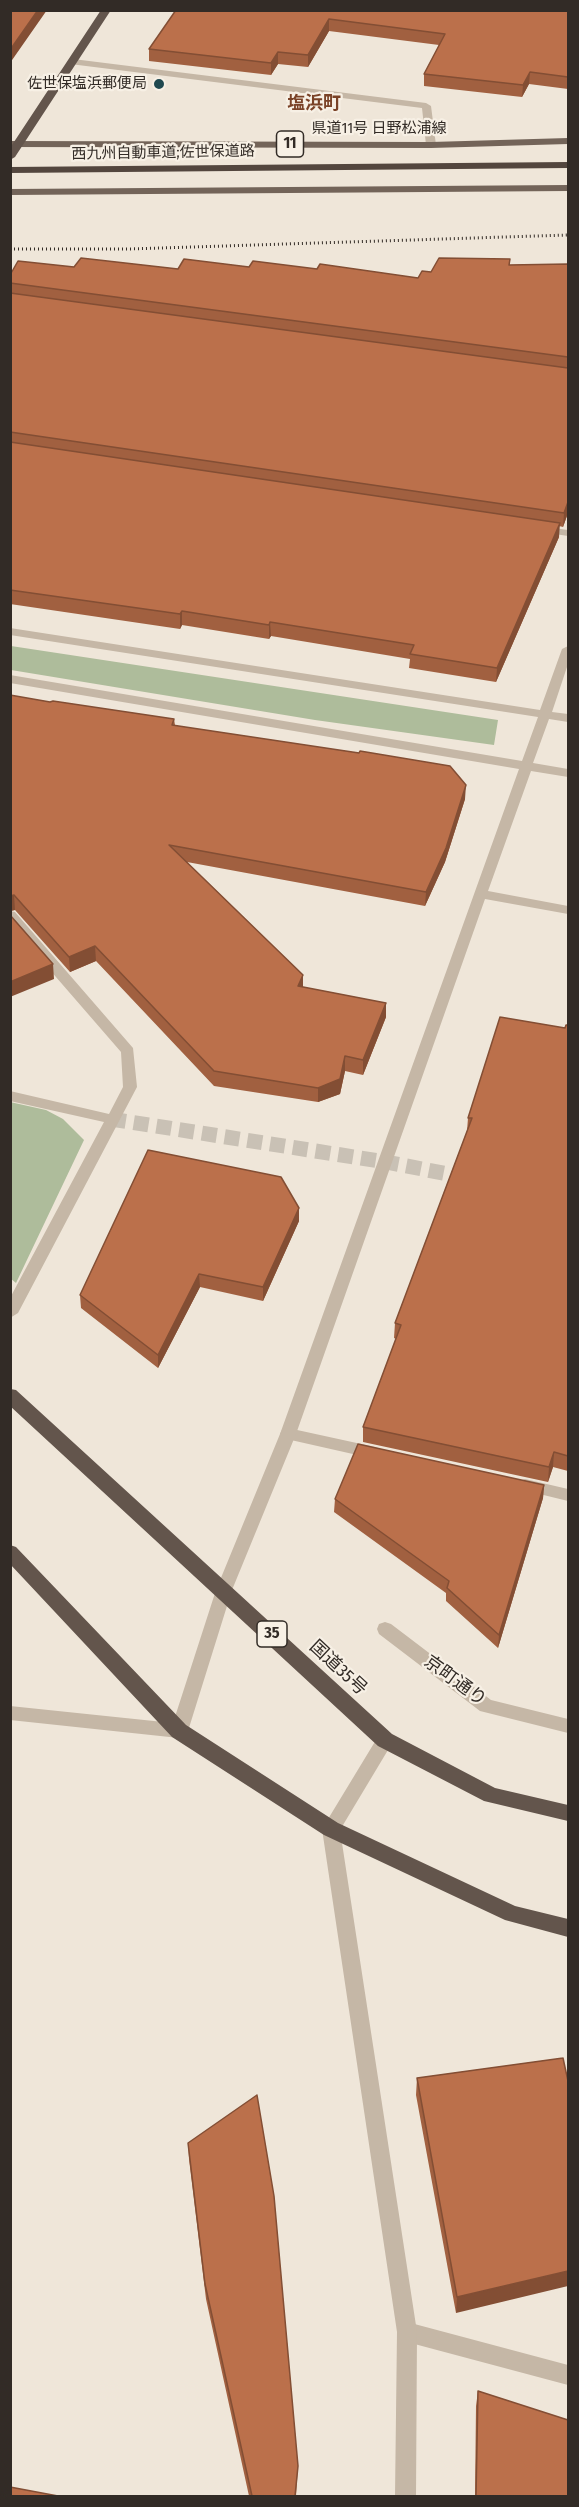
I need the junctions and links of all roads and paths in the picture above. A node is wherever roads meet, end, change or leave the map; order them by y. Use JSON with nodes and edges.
{"nodes":[{"id":1,"x":106,"y":10,"type":"edge"},
{"id":2,"x":73,"y":62,"type":"junction"},
{"id":3,"x":568,"y":141,"type":"edge"},
{"id":4,"x":15,"y":144,"type":"edge"},
{"id":5,"x":431,"y":145,"type":"junction"},
{"id":6,"x":10,"y":157,"type":"edge"},
{"id":7,"x":568,"y":165,"type":"edge"},
{"id":8,"x":10,"y":170,"type":"edge"},
{"id":9,"x":568,"y":188,"type":"edge"},
{"id":10,"x":10,"y":192,"type":"edge"},
{"id":11,"x":522,"y":526,"type":"edge"},
{"id":12,"x":568,"y":533,"type":"edge"},
{"id":13,"x":10,"y":631,"type":"edge"},
{"id":14,"x":568,"y":649,"type":"edge"},
{"id":15,"x":10,"y":680,"type":"edge"},
{"id":16,"x":544,"y":714,"type":"junction"},
{"id":17,"x":568,"y":718,"type":"edge"},
{"id":18,"x":527,"y":765,"type":"junction"},
{"id":19,"x":568,"y":773,"type":"edge"},
{"id":20,"x":480,"y":894,"type":"junction"},
{"id":21,"x":568,"y":910,"type":"edge"},
{"id":22,"x":10,"y":915,"type":"edge"},
{"id":23,"x":10,"y":1096,"type":"edge"},
{"id":24,"x":111,"y":1119,"type":"junction"},
{"id":25,"x":10,"y":1313,"type":"edge"},
{"id":26,"x":10,"y":1395,"type":"edge"},
{"id":27,"x":288,"y":1434,"type":"junction"},
{"id":28,"x":393,"y":1457,"type":"edge"},
{"id":29,"x":510,"y":1482,"type":"edge"},
{"id":30,"x":568,"y":1495,"type":"edge"},
{"id":31,"x":10,"y":1552,"type":"edge"},
{"id":32,"x":224,"y":1590,"type":"junction"},
{"id":33,"x":385,"y":1629,"type":"dead end"},
{"id":34,"x":10,"y":1713,"type":"edge"},
{"id":35,"x":568,"y":1726,"type":"edge"},
{"id":36,"x":179,"y":1731,"type":"junction"},
{"id":37,"x":385,"y":1740,"type":"junction"},
{"id":38,"x":568,"y":1813,"type":"edge"},
{"id":39,"x":331,"y":1829,"type":"junction"},
{"id":40,"x":568,"y":1928,"type":"edge"},
{"id":41,"x":407,"y":2332,"type":"junction"},
{"id":42,"x":568,"y":2375,"type":"edge"},
{"id":43,"x":406,"y":2496,"type":"edge"}],
"edges":[{"from":1,"to":2,"type":"highway"},
{"from":2,"to":4,"type":"highway"},
{"from":2,"to":5,"type":"street"},
{"from":3,"to":5,"type":"main road","name":"県道11号 日野松浦線","number":"11"},
{"from":4,"to":5,"type":"main road","name":"県道11号 日野松浦線","number":"11"},
{"from":4,"to":6,"type":"highway"},
{"from":7,"to":8,"type":"highway","name":"西九州自動車道;佐世保道路"},
{"from":9,"to":10,"type":"main road"},
{"from":11,"to":12,"type":"street"},
{"from":13,"to":16,"type":"street"},
{"from":14,"to":16,"type":"street"},
{"from":15,"to":18,"type":"street"},
{"from":16,"to":17,"type":"street"},
{"from":16,"to":18,"type":"street"},
{"from":18,"to":19,"type":"street"},
{"from":18,"to":20,"type":"street"},
{"from":20,"to":21,"type":"street"},
{"from":20,"to":27,"type":"street"},
{"from":22,"to":24,"type":"street"},
{"from":23,"to":24,"type":"street"},
{"from":24,"to":25,"type":"street"},
{"from":26,"to":32,"type":"highway","name":"国道35号","number":"35"},
{"from":27,"to":28,"type":"street"},
{"from":27,"to":32,"type":"street"},
{"from":29,"to":30,"type":"street"},
{"from":31,"to":36,"type":"highway"},
{"from":32,"to":36,"type":"street"},
{"from":32,"to":37,"type":"highway","name":"国道35号","number":"35"},
{"from":33,"to":35,"type":"street","name":"京町通り"},
{"from":34,"to":36,"type":"street"},
{"from":36,"to":39,"type":"highway"},
{"from":37,"to":38,"type":"highway","name":"国道35号","number":"35"},
{"from":37,"to":39,"type":"street"},
{"from":39,"to":40,"type":"highway"},
{"from":39,"to":41,"type":"street"},
{"from":41,"to":42,"type":"street"},
{"from":41,"to":43,"type":"street"}]}
